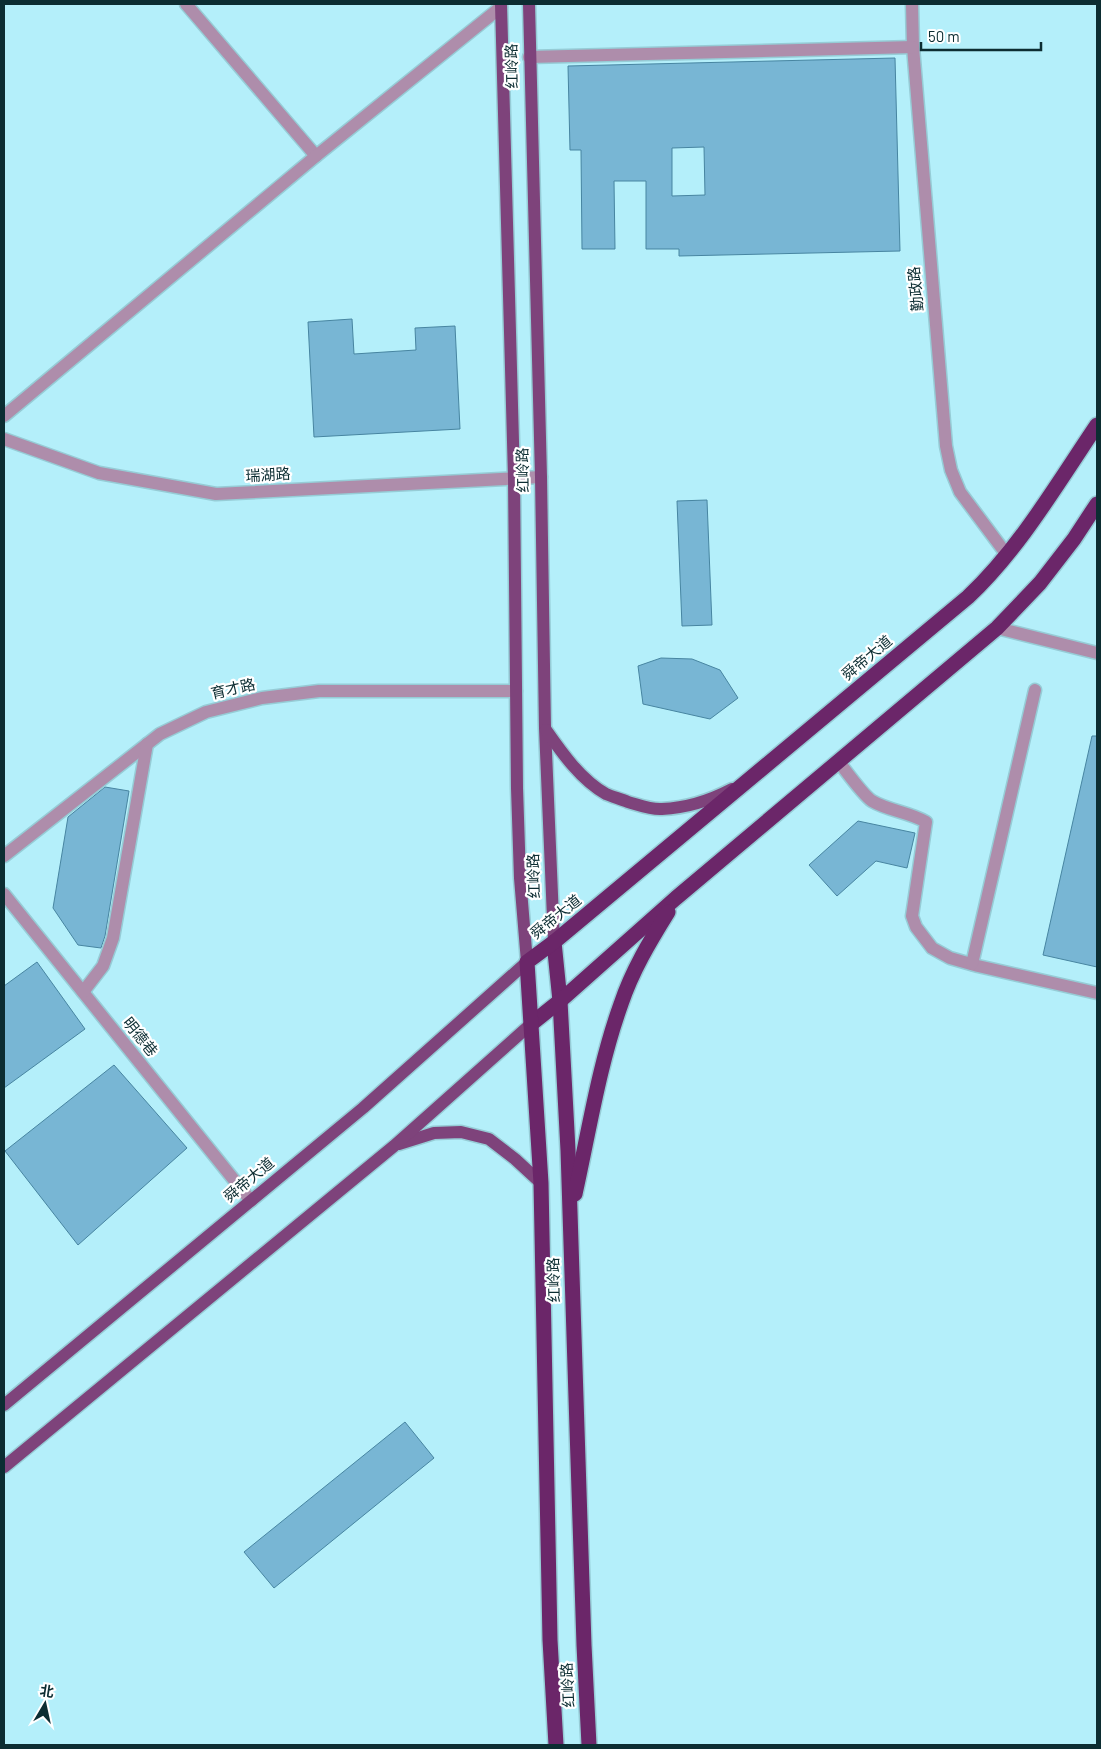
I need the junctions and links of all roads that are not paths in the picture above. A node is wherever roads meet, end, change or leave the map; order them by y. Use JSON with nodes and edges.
{"nodes":[{"id":1,"x":186,"y":4,"type":"edge"},
{"id":2,"x":529,"y":4,"type":"edge"},
{"id":3,"x":912,"y":4,"type":"edge"},
{"id":4,"x":501,"y":5,"type":"edge"},
{"id":5,"x":913,"y":47,"type":"junction"},
{"id":6,"x":529,"y":57,"type":"junction"},
{"id":7,"x":316,"y":156,"type":"junction"},
{"id":8,"x":4,"y":416,"type":"edge"},
{"id":9,"x":1097,"y":425,"type":"edge"},
{"id":10,"x":4,"y":439,"type":"edge"},
{"id":11,"x":541,"y":477,"type":"junction"},
{"id":12,"x":514,"y":478,"type":"junction"},
{"id":13,"x":1097,"y":504,"type":"edge"},
{"id":14,"x":1007,"y":555,"type":"junction"},
{"id":15,"x":997,"y":628,"type":"junction"},
{"id":16,"x":1097,"y":653,"type":"edge"},
{"id":17,"x":1035,"y":690,"type":"dead end"},
{"id":18,"x":516,"y":692,"type":"junction"},
{"id":19,"x":546,"y":728,"type":"junction"},
{"id":20,"x":147,"y":744,"type":"junction"},
{"id":21,"x":839,"y":762,"type":"junction"},
{"id":22,"x":748,"y":782,"type":"junction"},
{"id":23,"x":4,"y":856,"type":"edge"},
{"id":24,"x":4,"y":894,"type":"edge"},
{"id":25,"x":676,"y":898,"type":"junction"},
{"id":26,"x":554,"y":942,"type":"junction"},
{"id":27,"x":527,"y":962,"type":"junction"},
{"id":28,"x":972,"y":964,"type":"junction"},
{"id":29,"x":83,"y":992,"type":"junction"},
{"id":30,"x":1097,"y":993,"type":"edge"},
{"id":31,"x":560,"y":1001,"type":"junction"},
{"id":32,"x":531,"y":1024,"type":"junction"},
{"id":33,"x":394,"y":1146,"type":"junction"},
{"id":34,"x":541,"y":1182,"type":"junction"},
{"id":35,"x":251,"y":1201,"type":"junction"},
{"id":36,"x":570,"y":1218,"type":"junction"},
{"id":37,"x":4,"y":1405,"type":"edge"},
{"id":38,"x":4,"y":1467,"type":"edge"},
{"id":39,"x":556,"y":1745,"type":"edge"},
{"id":40,"x":589,"y":1745,"type":"edge"}],
"edges":[{"from":1,"to":7,"type":"street"},
{"from":2,"to":6,"type":"main road","name":"红岭路"},
{"from":3,"to":5,"type":"street","name":"勤政路"},
{"from":4,"to":7,"type":"street"},
{"from":4,"to":12,"type":"main road","name":"红岭路"},
{"from":5,"to":6,"type":"street"},
{"from":5,"to":14,"type":"street","name":"勤政路"},
{"from":6,"to":11,"type":"main road","name":"红岭路"},
{"from":7,"to":8,"type":"street"},
{"from":9,"to":14,"type":"highway","name":"舜帝大道"},
{"from":10,"to":12,"type":"street","name":"瑞湖路"},
{"from":11,"to":12,"type":"street","name":"瑞湖路"},
{"from":11,"to":19,"type":"main road","name":"红岭路"},
{"from":12,"to":18,"type":"main road","name":"红岭路"},
{"from":13,"to":15,"type":"highway"},
{"from":14,"to":22,"type":"highway","name":"舜帝大道"},
{"from":15,"to":16,"type":"street"},
{"from":15,"to":21,"type":"highway"},
{"from":17,"to":28,"type":"street"},
{"from":18,"to":20,"type":"street","name":"育才路"},
{"from":18,"to":27,"type":"main road","name":"红岭路"},
{"from":19,"to":22,"type":"main road"},
{"from":19,"to":26,"type":"main road","name":"红岭路"},
{"from":20,"to":23,"type":"street","name":"育才路"},
{"from":20,"to":29,"type":"street"},
{"from":21,"to":25,"type":"highway"},
{"from":21,"to":28,"type":"street"},
{"from":22,"to":26,"type":"highway","name":"舜帝大道"},
{"from":24,"to":29,"type":"street","name":"明德巷"},
{"from":25,"to":31,"type":"highway"},
{"from":25,"to":36,"type":"highway"},
{"from":26,"to":27,"type":"highway","name":"舜帝大道"},
{"from":26,"to":31,"type":"highway","name":"红岭路"},
{"from":27,"to":32,"type":"highway","name":"红岭路"},
{"from":27,"to":35,"type":"main road","name":"舜帝大道"},
{"from":28,"to":30,"type":"street"},
{"from":29,"to":35,"type":"street","name":"明德巷"},
{"from":31,"to":32,"type":"highway"},
{"from":31,"to":36,"type":"highway","name":"红岭路"},
{"from":32,"to":33,"type":"main road"},
{"from":32,"to":34,"type":"highway","name":"红岭路"},
{"from":33,"to":34,"type":"main road"},
{"from":33,"to":38,"type":"main road"},
{"from":34,"to":39,"type":"highway","name":"红岭路"},
{"from":35,"to":37,"type":"main road","name":"舜帝大道"},
{"from":36,"to":40,"type":"highway","name":"红岭路"}]}
